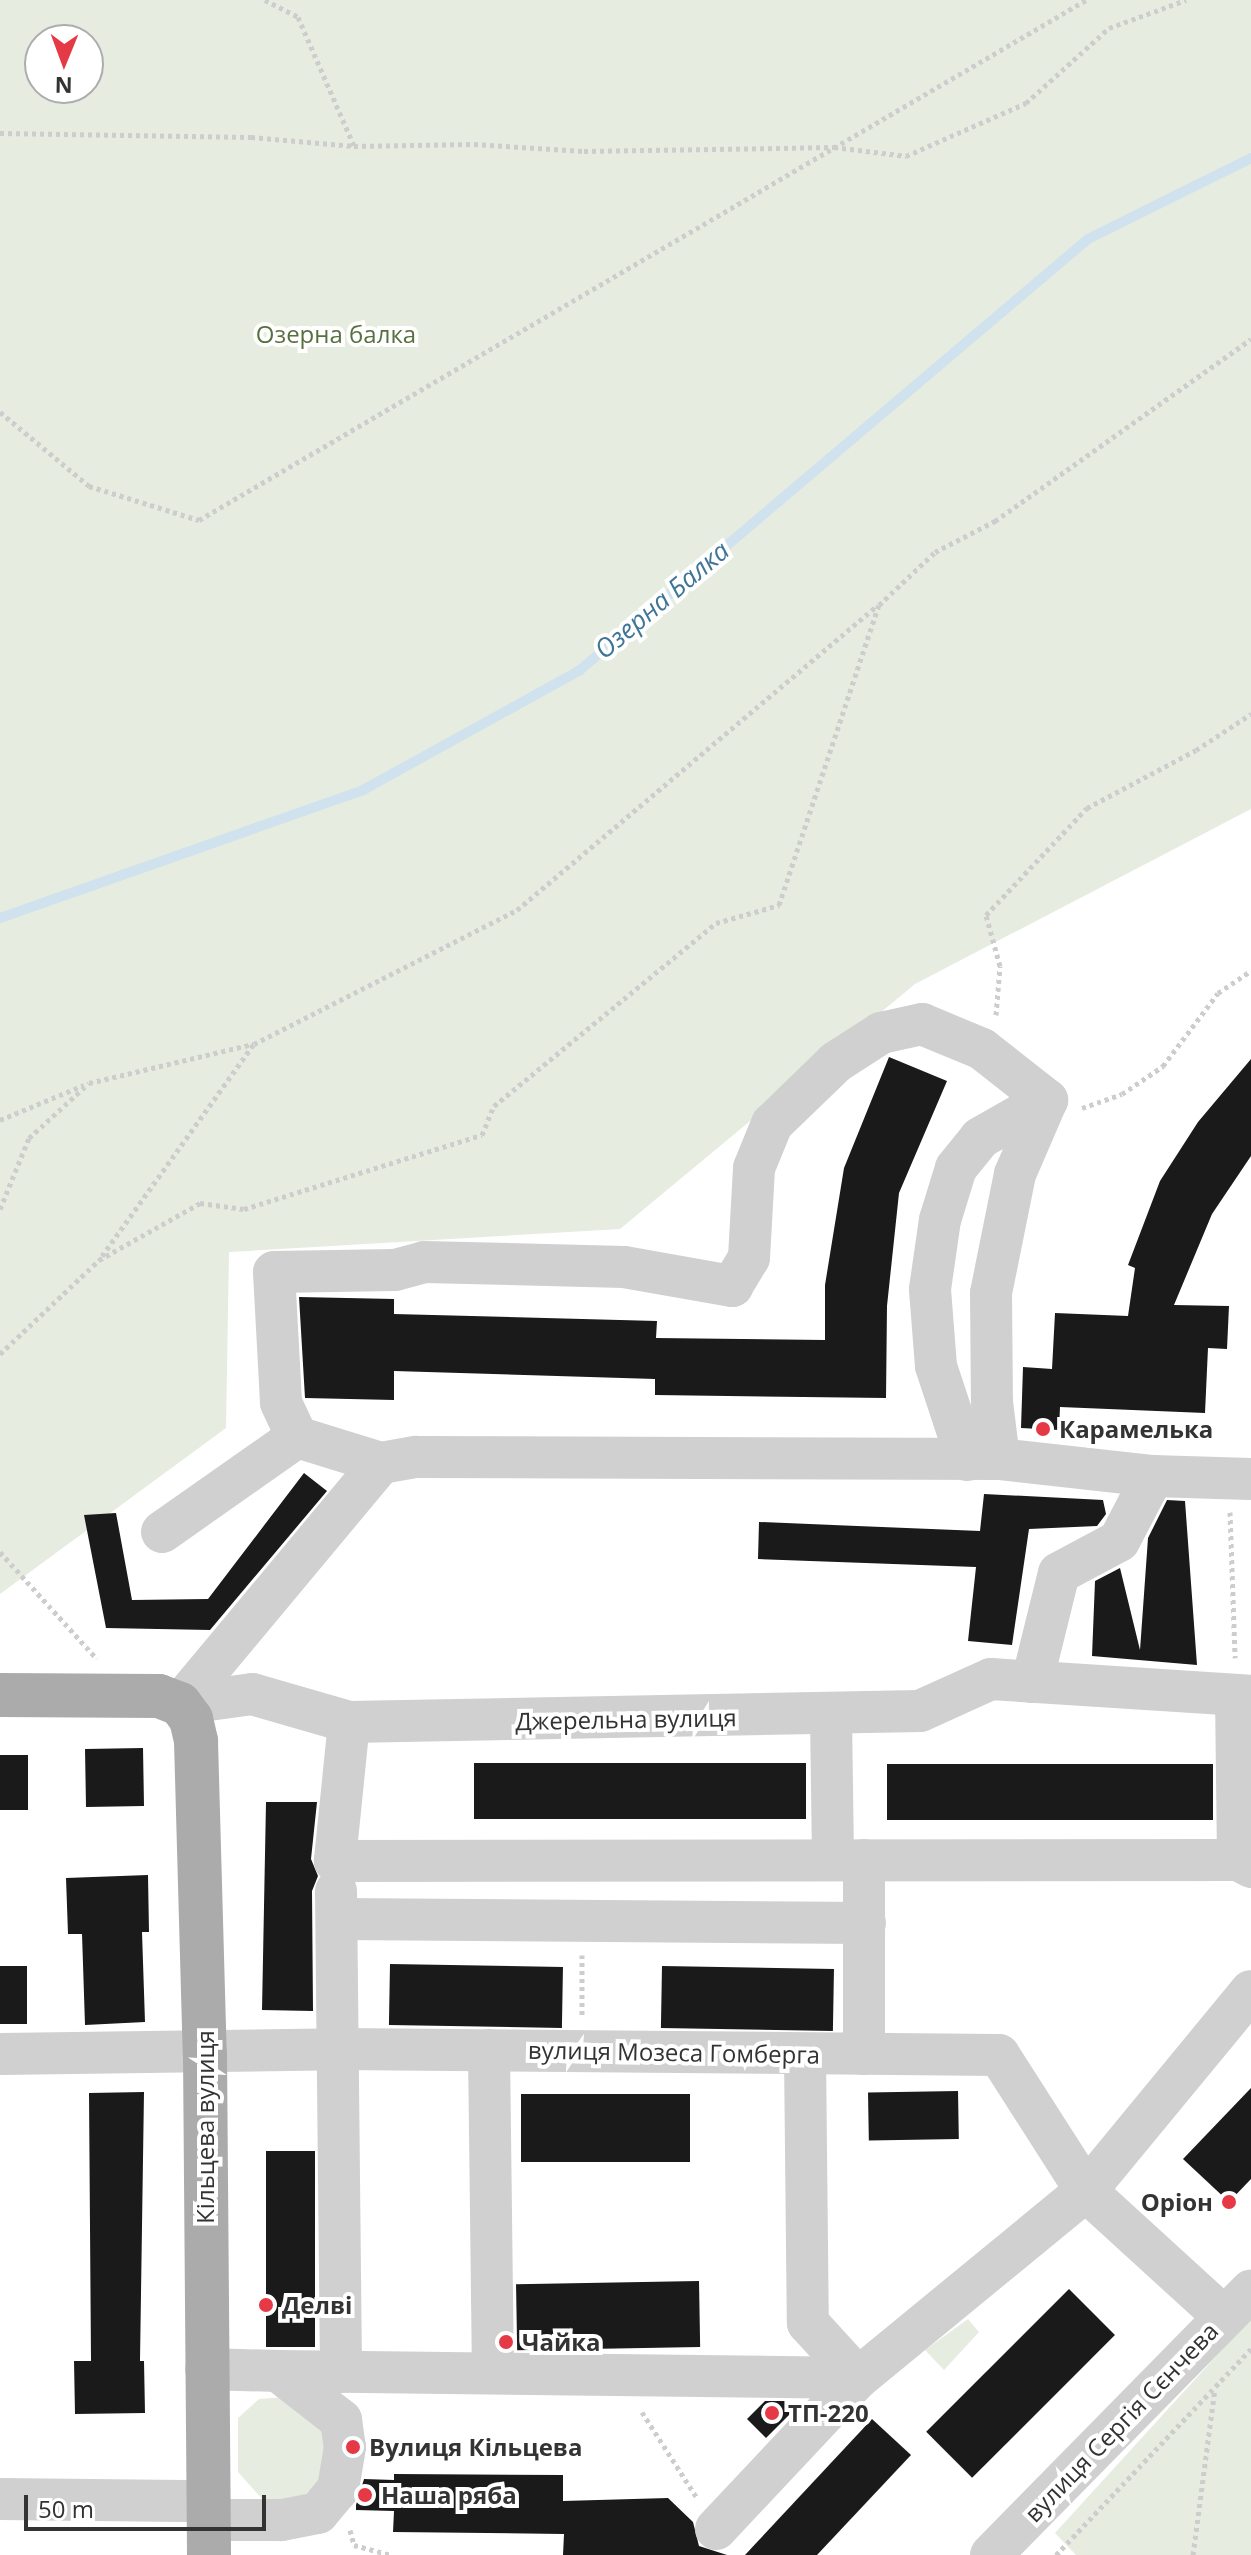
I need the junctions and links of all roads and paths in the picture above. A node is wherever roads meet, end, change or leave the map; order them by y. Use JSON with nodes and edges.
{"nodes":[{"id":1,"x":265,"y":0,"type":"edge"},
{"id":2,"x":1086,"y":0,"type":"edge"},
{"id":3,"x":1186,"y":0,"type":"edge"},
{"id":4,"x":0,"y":133,"type":"edge"},
{"id":5,"x":354,"y":146,"type":"junction"},
{"id":6,"x":834,"y":147,"type":"junction"},
{"id":7,"x":1251,"y":339,"type":"edge"},
{"id":8,"x":0,"y":412,"type":"edge"},
{"id":9,"x":879,"y":605,"type":"junction"},
{"id":10,"x":1251,"y":714,"type":"edge"},
{"id":11,"x":1251,"y":971,"type":"edge"},
{"id":12,"x":254,"y":1044,"type":"junction"},
{"id":13,"x":982,"y":1049,"type":"junction"},
{"id":14,"x":89,"y":1083,"type":"junction"},
{"id":15,"x":1047,"y":1100,"type":"junction"},
{"id":16,"x":0,"y":1120,"type":"edge"},
{"id":17,"x":0,"y":1209,"type":"edge"},
{"id":18,"x":99,"y":1260,"type":"junction"},
{"id":19,"x":0,"y":1354,"type":"edge"},
{"id":20,"x":297,"y":1437,"type":"junction"},
{"id":21,"x":983,"y":1459,"type":"junction"},
{"id":22,"x":381,"y":1463,"type":"junction"},
{"id":23,"x":1153,"y":1476,"type":"junction"},
{"id":24,"x":1240,"y":1479,"type":"edge"},
{"id":25,"x":162,"y":1532,"type":"dead end"},
{"id":26,"x":0,"y":1552,"type":"edge"},
{"id":27,"x":1032,"y":1682,"type":"junction"},
{"id":28,"x":128,"y":1692,"type":"junction"},
{"id":29,"x":0,"y":1695,"type":"edge"},
{"id":30,"x":1243,"y":1696,"type":"edge"},
{"id":31,"x":180,"y":1704,"type":"junction"},
{"id":32,"x":831,"y":1716,"type":"junction"},
{"id":33,"x":349,"y":1722,"type":"junction"},
{"id":34,"x":849,"y":1860,"type":"junction"},
{"id":35,"x":335,"y":1861,"type":"junction"},
{"id":36,"x":1245,"y":1863,"type":"edge"},
{"id":37,"x":337,"y":1919,"type":"junction"},
{"id":38,"x":581,"y":1921,"type":"junction"},
{"id":39,"x":865,"y":1923,"type":"junction"},
{"id":40,"x":1251,"y":1991,"type":"edge"},
{"id":41,"x":339,"y":2049,"type":"junction"},
{"id":42,"x":489,"y":2050,"type":"junction"},
{"id":43,"x":582,"y":2050,"type":"junction"},
{"id":44,"x":0,"y":2054,"type":"edge"},
{"id":45,"x":205,"y":2054,"type":"junction"},
{"id":46,"x":805,"y":2054,"type":"junction"},
{"id":47,"x":864,"y":2054,"type":"junction"},
{"id":48,"x":1086,"y":2191,"type":"junction"},
{"id":49,"x":1238,"y":2303,"type":"edge"},
{"id":50,"x":1251,"y":2349,"type":"edge"},
{"id":51,"x":206,"y":2369,"type":"junction"},
{"id":52,"x":278,"y":2371,"type":"junction"},
{"id":53,"x":341,"y":2372,"type":"junction"},
{"id":54,"x":493,"y":2373,"type":"junction"},
{"id":55,"x":619,"y":2374,"type":"junction"},
{"id":56,"x":858,"y":2378,"type":"junction"},
{"id":57,"x":1215,"y":2388,"type":"junction"},
{"id":58,"x":0,"y":2499,"type":"edge"},
{"id":59,"x":208,"y":2525,"type":"edge"},
{"id":60,"x":716,"y":2529,"type":"joint"},
{"id":61,"x":354,"y":2545,"type":"dead end"},
{"id":62,"x":1012,"y":2548,"type":"edge"},
{"id":63,"x":392,"y":2555,"type":"edge"},
{"id":64,"x":1056,"y":2555,"type":"edge"},
{"id":65,"x":1193,"y":2555,"type":"edge"}],
"edges":[{"from":1,"to":5,"type":"path"},
{"from":2,"to":6,"type":"path"},
{"from":3,"to":6,"type":"path"},
{"from":4,"to":5,"type":"path"},
{"from":5,"to":6,"type":"path"},
{"from":6,"to":8,"type":"path"},
{"from":7,"to":9,"type":"path"},
{"from":9,"to":12,"type":"path"},
{"from":9,"to":18,"type":"path"},
{"from":10,"to":13,"type":"path"},
{"from":11,"to":15,"type":"path"},
{"from":12,"to":14,"type":"path"},
{"from":12,"to":18,"type":"path"},
{"from":13,"to":15,"type":"street"},
{"from":13,"to":20,"type":"street"},
{"from":14,"to":16,"type":"path"},
{"from":14,"to":17,"type":"path"},
{"from":15,"to":21,"type":"street"},
{"from":15,"to":21,"type":"street"},
{"from":18,"to":19,"type":"path"},
{"from":20,"to":22,"type":"street"},
{"from":20,"to":25,"type":"street"},
{"from":21,"to":22,"type":"street"},
{"from":21,"to":23,"type":"street"},
{"from":22,"to":31,"type":"street"},
{"from":23,"to":24,"type":"street"},
{"from":23,"to":27,"type":"street"},
{"from":24,"to":30,"type":"path"},
{"from":26,"to":28,"type":"path"},
{"from":27,"to":30,"type":"street","name":"Джерельна вулиця"},
{"from":27,"to":32,"type":"street","name":"Джерельна вулиця"},
{"from":28,"to":29,"type":"main road","name":"Джерельна вулиця"},
{"from":28,"to":31,"type":"main road","name":"Джерельна вулиця"},
{"from":30,"to":36,"type":"street"},
{"from":31,"to":33,"type":"street","name":"Джерельна вулиця"},
{"from":31,"to":45,"type":"main road","name":"Кільцева вулиця"},
{"from":32,"to":33,"type":"street","name":"Джерельна вулиця"},
{"from":32,"to":34,"type":"street"},
{"from":33,"to":35,"type":"street"},
{"from":34,"to":35,"type":"street"},
{"from":34,"to":36,"type":"street"},
{"from":34,"to":39,"type":"street"},
{"from":35,"to":37,"type":"street"},
{"from":37,"to":38,"type":"street"},
{"from":37,"to":41,"type":"street"},
{"from":38,"to":39,"type":"street"},
{"from":38,"to":43,"type":"path"},
{"from":39,"to":47,"type":"street"},
{"from":40,"to":48,"type":"street"},
{"from":41,"to":42,"type":"street","name":"вулиця Мозеса Гомберга"},
{"from":41,"to":45,"type":"street","name":"вулиця Мозеса Гомберга"},
{"from":41,"to":53,"type":"street"},
{"from":42,"to":43,"type":"street","name":"вулиця Мозеса Гомберга"},
{"from":42,"to":54,"type":"street"},
{"from":43,"to":46,"type":"street","name":"вулиця Мозеса Гомберга"},
{"from":44,"to":45,"type":"street","name":"вулиця Мозеса Гомберга"},
{"from":45,"to":51,"type":"main road","name":"Кільцева вулиця"},
{"from":46,"to":47,"type":"street","name":"вулиця Мозеса Гомберга"},
{"from":46,"to":56,"type":"street"},
{"from":47,"to":48,"type":"street","name":"вулиця Мозеса Гомберга"},
{"from":48,"to":49,"type":"street","name":"вулиця Мозеса Гомберга"},
{"from":48,"to":56,"type":"street"},
{"from":49,"to":62,"type":"street","name":"вулиця Сергія Сєнчева"},
{"from":50,"to":57,"type":"path"},
{"from":51,"to":52,"type":"street"},
{"from":51,"to":59,"type":"main road","name":"Кільцева вулиця"},
{"from":52,"to":53,"type":"street"},
{"from":52,"to":59,"type":"street"},
{"from":53,"to":54,"type":"street"},
{"from":54,"to":55,"type":"street"},
{"from":55,"to":56,"type":"street"},
{"from":55,"to":60,"type":"path"},
{"from":56,"to":60,"type":"street"},
{"from":57,"to":64,"type":"path"},
{"from":57,"to":65,"type":"path"},
{"from":58,"to":59,"type":"street"},
{"from":61,"to":63,"type":"path"}]}
